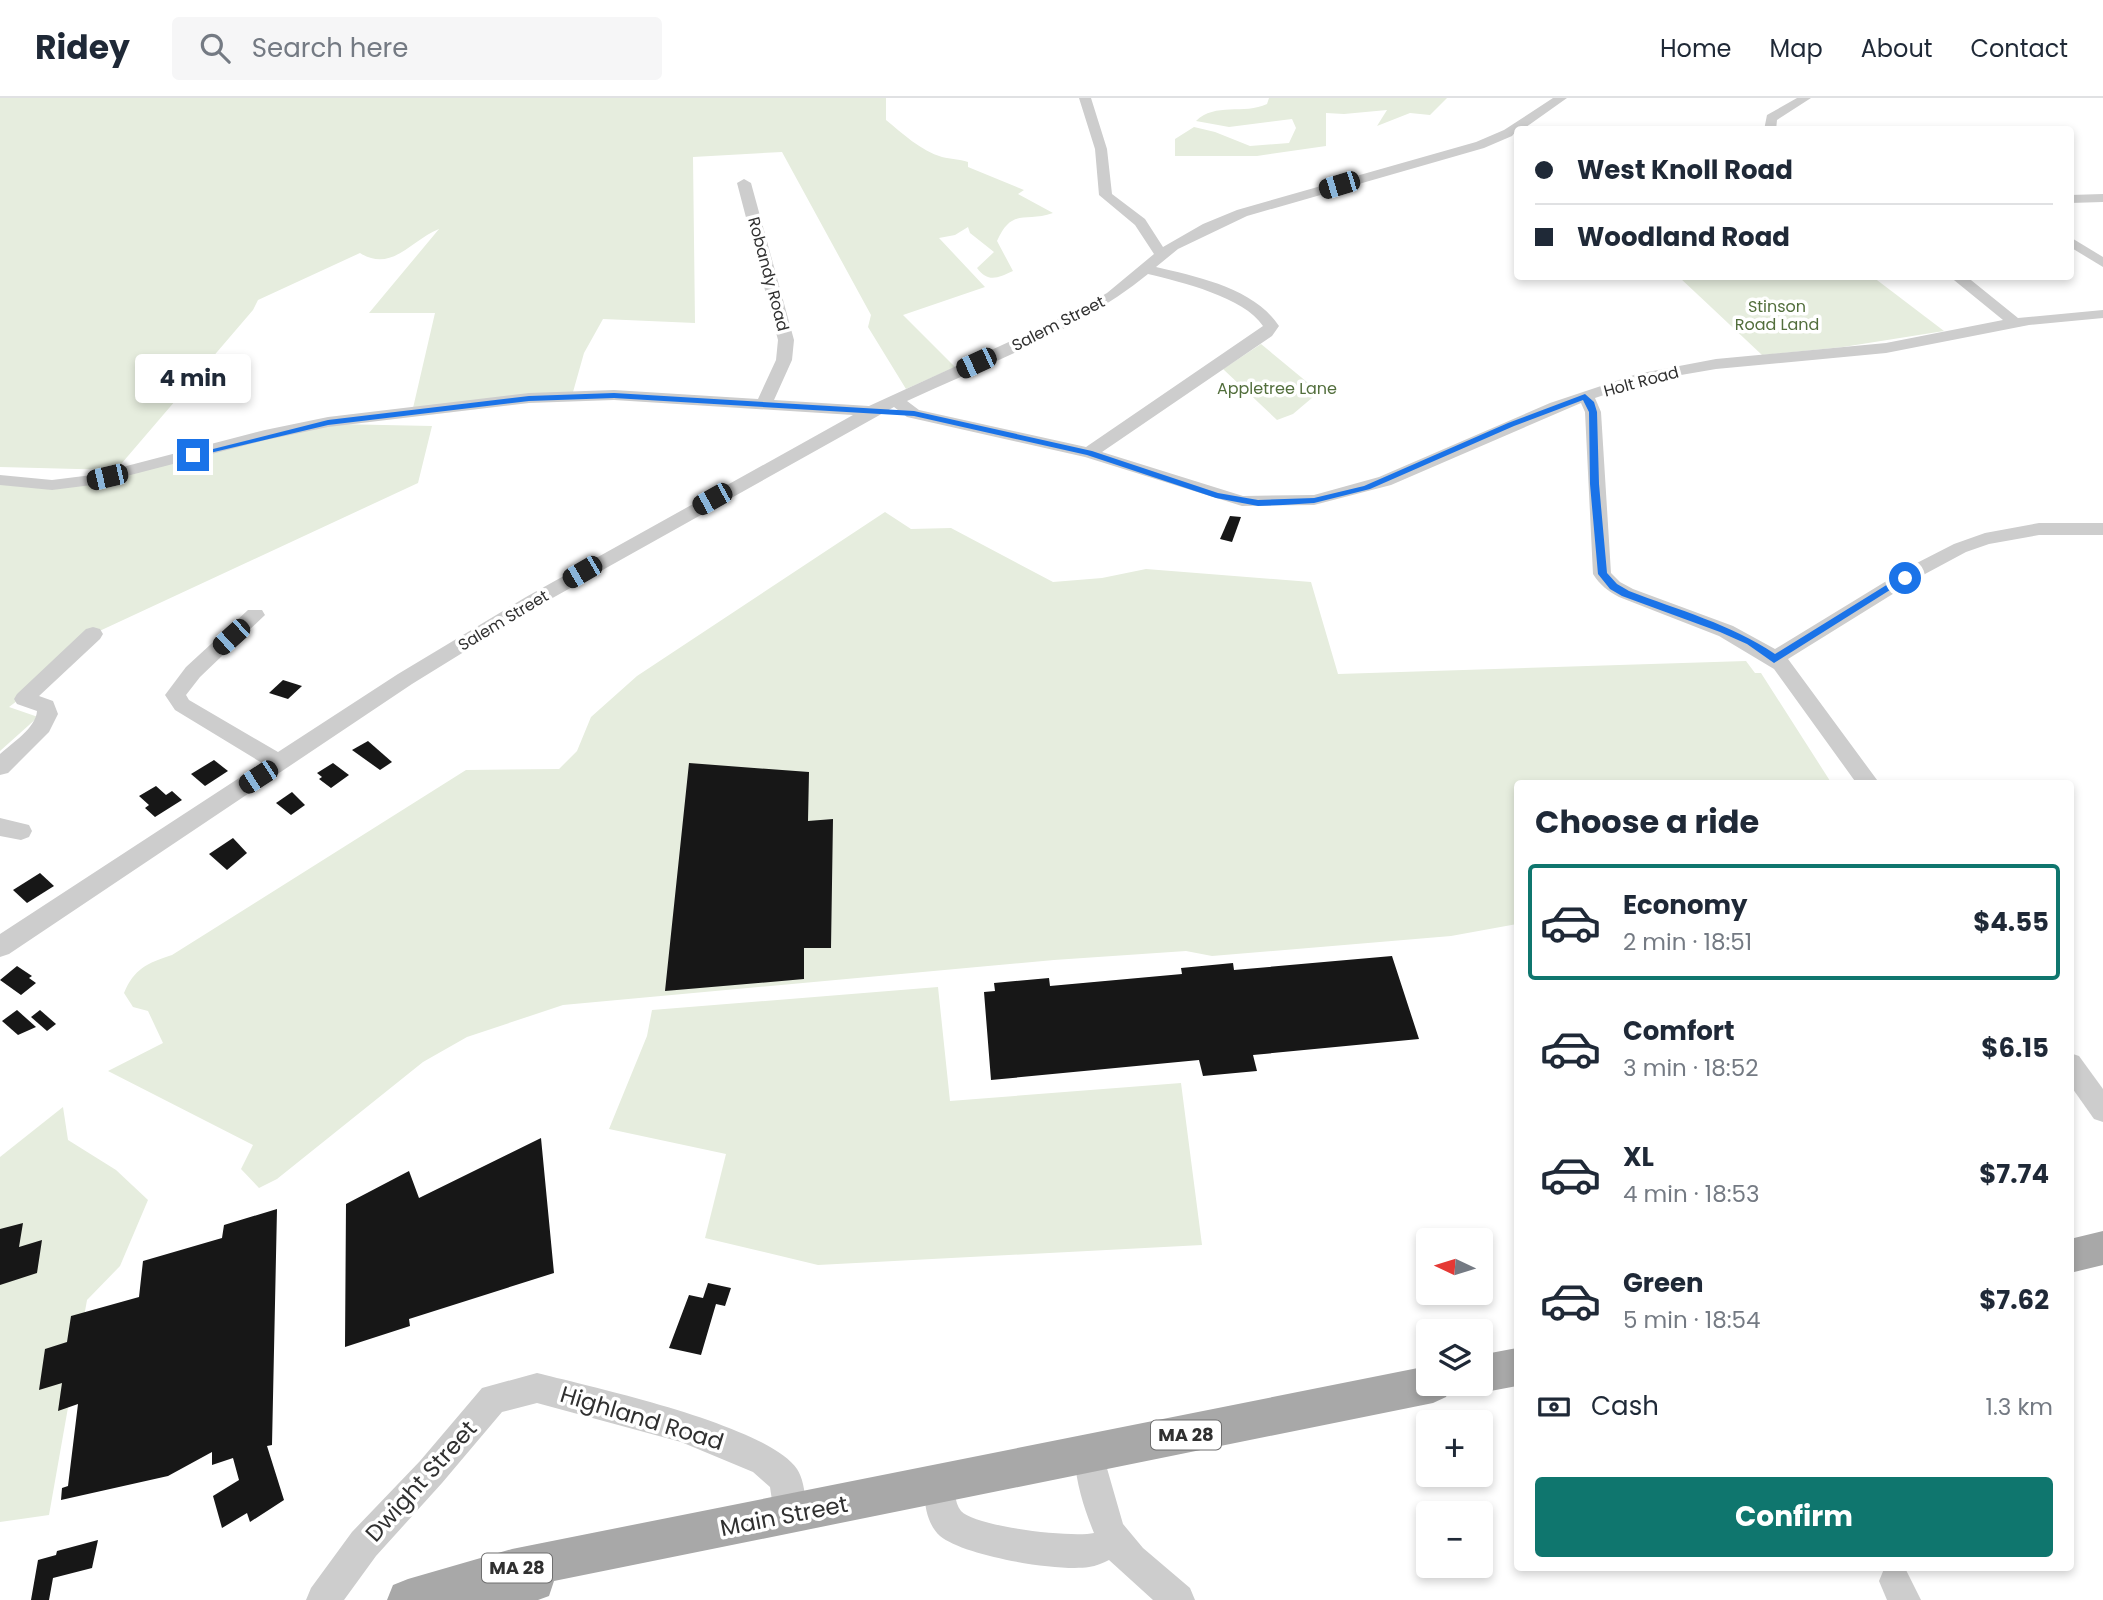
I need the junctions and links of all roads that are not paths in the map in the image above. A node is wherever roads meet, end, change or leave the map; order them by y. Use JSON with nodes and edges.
{"nodes":[{"id":1,"x":1084,"y":98,"type":"edge"},
{"id":2,"x":1561,"y":98,"type":"edge"},
{"id":3,"x":1805,"y":98,"type":"edge"},
{"id":4,"x":1519,"y":126,"type":"edge"},
{"id":5,"x":1770,"y":126,"type":"edge"},
{"id":6,"x":1514,"y":128,"type":"edge"},
{"id":7,"x":744,"y":183,"type":"dead end"},
{"id":8,"x":2103,"y":198,"type":"edge"},
{"id":9,"x":2074,"y":199,"type":"edge"},
{"id":10,"x":2074,"y":244,"type":"edge"},
{"id":11,"x":1162,"y":256,"type":"junction"},
{"id":12,"x":2103,"y":263,"type":"edge"},
{"id":13,"x":1146,"y":269,"type":"junction"},
{"id":14,"x":1961,"y":280,"type":"edge"},
{"id":15,"x":2103,"y":314,"type":"edge"},
{"id":16,"x":2016,"y":323,"type":"junction"},
{"id":17,"x":1585,"y":397,"type":"junction"},
{"id":18,"x":891,"y":401,"type":"junction"},
{"id":19,"x":764,"y":404,"type":"junction"},
{"id":20,"x":872,"y":411,"type":"junction"},
{"id":21,"x":914,"y":414,"type":"junction"},
{"id":22,"x":1089,"y":453,"type":"junction"},
{"id":23,"x":0,"y":480,"type":"edge"},
{"id":24,"x":2103,"y":529,"type":"edge"},
{"id":25,"x":255,"y":615,"type":"dead end"},
{"id":26,"x":93,"y":634,"type":"dead end"},
{"id":27,"x":1774,"y":659,"type":"junction"},
{"id":28,"x":279,"y":763,"type":"junction"},
{"id":29,"x":0,"y":767,"type":"edge"},
{"id":30,"x":1866,"y":780,"type":"edge"},
{"id":31,"x":0,"y":947,"type":"edge"},
{"id":32,"x":2074,"y":1070,"type":"edge"},
{"id":33,"x":2103,"y":1110,"type":"edge"},
{"id":34,"x":2103,"y":1248,"type":"edge"},
{"id":35,"x":2074,"y":1255,"type":"edge"},
{"id":36,"x":1514,"y":1368,"type":"edge"},
{"id":37,"x":1493,"y":1372,"type":"edge"},
{"id":38,"x":537,"y":1388,"type":"joint"},
{"id":39,"x":1416,"y":1388,"type":"edge"},
{"id":40,"x":1089,"y":1455,"type":"junction"},
{"id":41,"x":939,"y":1486,"type":"junction"},
{"id":42,"x":790,"y":1514,"type":"junction"},
{"id":43,"x":1115,"y":1542,"type":"junction"},
{"id":44,"x":629,"y":1547,"type":"junction"},
{"id":45,"x":323,"y":1600,"type":"edge"},
{"id":46,"x":408,"y":1600,"type":"edge"},
{"id":47,"x":481,"y":1600,"type":"edge"},
{"id":48,"x":1178,"y":1600,"type":"edge"}],
"edges":[{"from":1,"to":11,"type":"street"},
{"from":2,"to":4,"type":"street","name":"Salem Street"},
{"from":3,"to":5,"type":"street"},
{"from":6,"to":11,"type":"street","name":"Salem Street"},
{"from":7,"to":19,"type":"street","name":"Robandy Road"},
{"from":8,"to":9,"type":"street"},
{"from":10,"to":12,"type":"street"},
{"from":11,"to":13,"type":"street","name":"Salem Street"},
{"from":13,"to":18,"type":"street","name":"Salem Street"},
{"from":13,"to":22,"type":"street"},
{"from":14,"to":16,"type":"street"},
{"from":15,"to":16,"type":"street","name":"Holt Road"},
{"from":16,"to":17,"type":"street","name":"Holt Road"},
{"from":17,"to":22,"type":"street","name":"Holt Road"},
{"from":17,"to":27,"type":"street"},
{"from":18,"to":20,"type":"street","name":"Salem Street"},
{"from":18,"to":21,"type":"street","name":"Holt Road"},
{"from":19,"to":20,"type":"street","name":"Holt Road"},
{"from":19,"to":23,"type":"street","name":"Holt Road"},
{"from":20,"to":21,"type":"street","name":"Holt Road"},
{"from":20,"to":28,"type":"street","name":"Salem Street"},
{"from":21,"to":22,"type":"street","name":"Holt Road"},
{"from":24,"to":27,"type":"street"},
{"from":25,"to":28,"type":"street"},
{"from":26,"to":29,"type":"street"},
{"from":27,"to":30,"type":"street"},
{"from":28,"to":31,"type":"street","name":"Salem Street"},
{"from":32,"to":33,"type":"street"},
{"from":34,"to":35,"type":"main road"},
{"from":36,"to":37,"type":"main road"},
{"from":38,"to":42,"type":"street","name":"Highland Road"},
{"from":38,"to":45,"type":"street","name":"Dwight Street"},
{"from":39,"to":40,"type":"main road","number":"MA 28"},
{"from":40,"to":41,"type":"main road","number":"MA 28"},
{"from":40,"to":43,"type":"street"},
{"from":41,"to":42,"type":"main road","name":"Main Street","number":"MA 28"},
{"from":41,"to":43,"type":"street"},
{"from":42,"to":44,"type":"main road","name":"Main Street","number":"MA 28"},
{"from":43,"to":48,"type":"street"},
{"from":44,"to":46,"type":"main road","name":"Main Street","number":"MA 28"},
{"from":44,"to":47,"type":"main road","name":"Main Street","number":"MA 28"}]}
